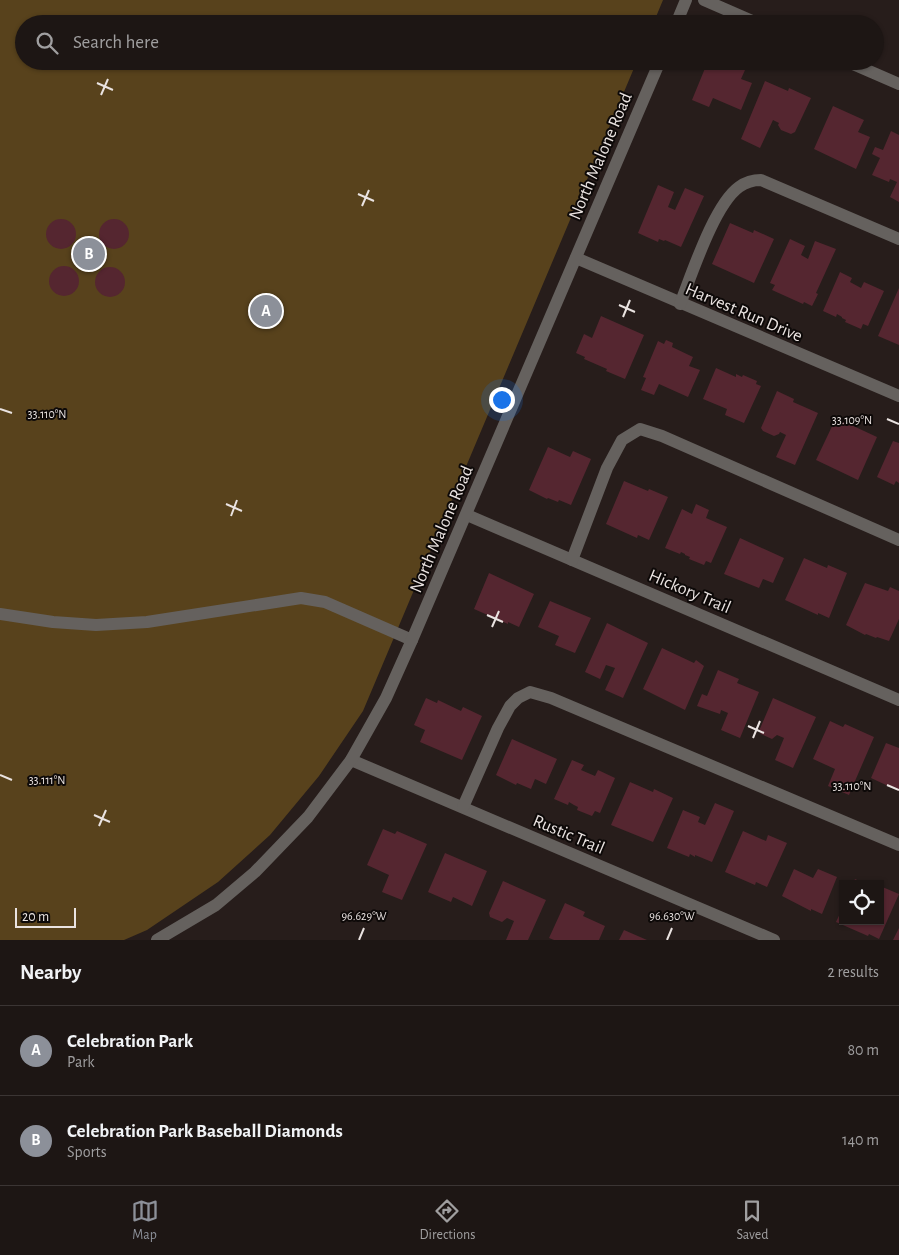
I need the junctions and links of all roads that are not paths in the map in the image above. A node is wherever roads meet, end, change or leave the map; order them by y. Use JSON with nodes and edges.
{"nodes":[{"id":1,"x":686,"y":0,"type":"edge"},
{"id":2,"x":704,"y":0,"type":"edge"},
{"id":3,"x":680,"y":15,"type":"edge"},
{"id":4,"x":738,"y":15,"type":"edge"},
{"id":5,"x":656,"y":70,"type":"edge"},
{"id":6,"x":867,"y":70,"type":"edge"},
{"id":7,"x":899,"y":84,"type":"edge"},
{"id":8,"x":899,"y":239,"type":"edge"},
{"id":9,"x":576,"y":258,"type":"junction"},
{"id":10,"x":680,"y":304,"type":"junction"},
{"id":11,"x":899,"y":396,"type":"edge"},
{"id":12,"x":466,"y":515,"type":"junction"},
{"id":13,"x":899,"y":540,"type":"edge"},
{"id":14,"x":572,"y":560,"type":"junction"},
{"id":15,"x":0,"y":614,"type":"edge"},
{"id":16,"x":412,"y":640,"type":"junction"},
{"id":17,"x":899,"y":700,"type":"edge"},
{"id":18,"x":351,"y":760,"type":"junction"},
{"id":19,"x":463,"y":807,"type":"junction"},
{"id":20,"x":899,"y":846,"type":"edge"},
{"id":21,"x":164,"y":938,"type":"edge"},
{"id":22,"x":774,"y":940,"type":"edge"}],
"edges":[{"from":1,"to":3,"type":"street"},
{"from":2,"to":4,"type":"street"},
{"from":5,"to":9,"type":"street","name":"North Malone Road"},
{"from":6,"to":7,"type":"street"},
{"from":8,"to":10,"type":"street"},
{"from":9,"to":10,"type":"street","name":"Harvest Run Drive"},
{"from":9,"to":12,"type":"street","name":"North Malone Road"},
{"from":10,"to":11,"type":"street","name":"Harvest Run Drive"},
{"from":12,"to":14,"type":"street","name":"Hickory Trail"},
{"from":12,"to":16,"type":"street","name":"North Malone Road"},
{"from":13,"to":14,"type":"street"},
{"from":14,"to":17,"type":"street","name":"Hickory Trail"},
{"from":15,"to":16,"type":"street"},
{"from":16,"to":18,"type":"street","name":"North Malone Road"},
{"from":18,"to":19,"type":"street","name":"Rustic Trail"},
{"from":18,"to":21,"type":"street","name":"North Malone Road"},
{"from":19,"to":20,"type":"street"},
{"from":19,"to":22,"type":"street","name":"Rustic Trail"}]}
